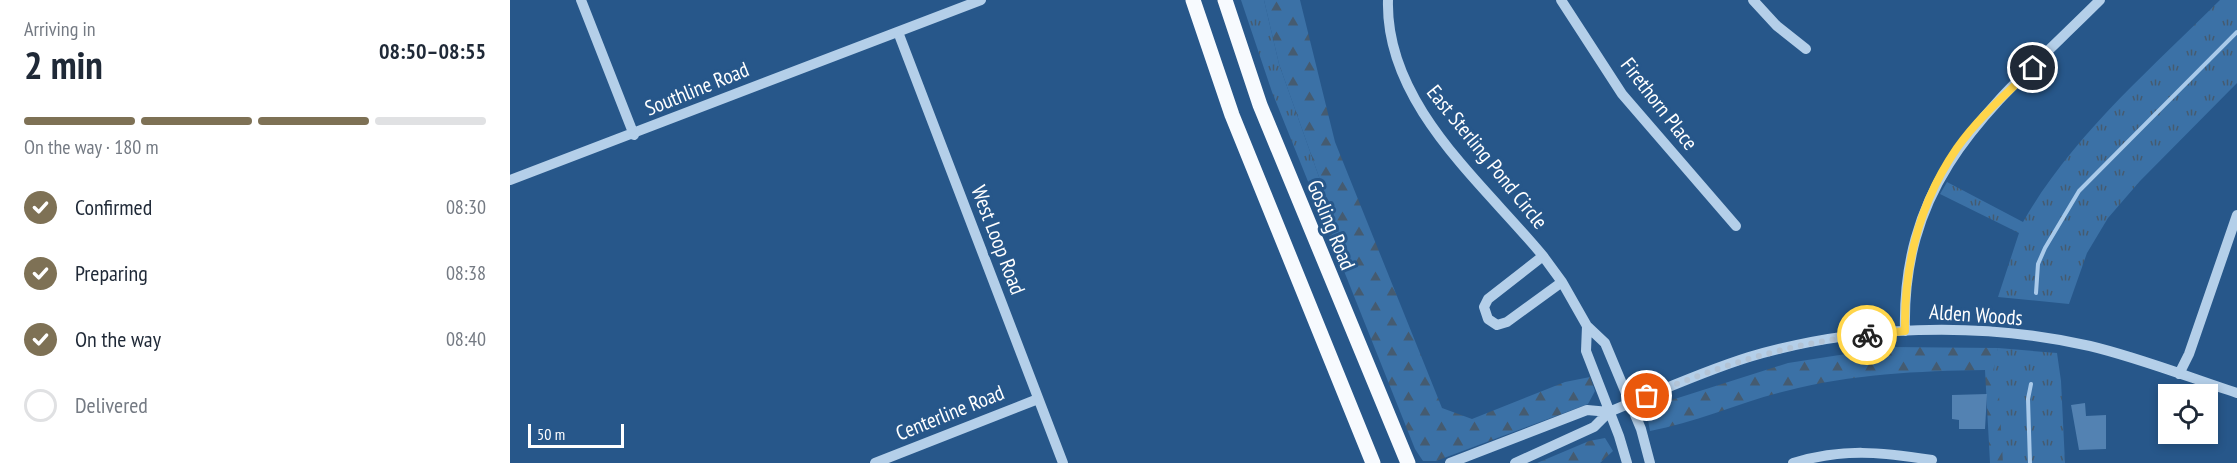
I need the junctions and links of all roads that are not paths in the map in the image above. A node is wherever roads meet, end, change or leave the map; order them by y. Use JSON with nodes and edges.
{"nodes":[{"id":1,"x":581,"y":0,"type":"edge"},
{"id":2,"x":981,"y":0,"type":"edge"},
{"id":3,"x":1193,"y":0,"type":"edge"},
{"id":4,"x":1225,"y":0,"type":"edge"},
{"id":5,"x":1388,"y":0,"type":"edge"},
{"id":6,"x":1562,"y":0,"type":"edge"},
{"id":7,"x":1753,"y":0,"type":"edge"},
{"id":8,"x":2100,"y":0,"type":"edge"},
{"id":9,"x":898,"y":32,"type":"junction"},
{"id":10,"x":1806,"y":49,"type":"dead end"},
{"id":11,"x":634,"y":135,"type":"junction"},
{"id":12,"x":510,"y":180,"type":"edge"},
{"id":13,"x":2237,"y":214,"type":"edge"},
{"id":14,"x":1736,"y":226,"type":"dead end"},
{"id":15,"x":1543,"y":256,"type":"junction"},
{"id":16,"x":1562,"y":282,"type":"junction"},
{"id":17,"x":1587,"y":326,"type":"junction"},
{"id":18,"x":1905,"y":331,"type":"junction"},
{"id":19,"x":2179,"y":375,"type":"junction"},
{"id":20,"x":2237,"y":393,"type":"edge"},
{"id":21,"x":1038,"y":399,"type":"junction"},
{"id":22,"x":1630,"y":403,"type":"junction"},
{"id":23,"x":1609,"y":412,"type":"junction"},
{"id":24,"x":1932,"y":460,"type":"dead end"},
{"id":25,"x":875,"y":463,"type":"edge"},
{"id":26,"x":1063,"y":463,"type":"edge"},
{"id":27,"x":1373,"y":463,"type":"edge"},
{"id":28,"x":1407,"y":463,"type":"edge"},
{"id":29,"x":1450,"y":463,"type":"edge"},
{"id":30,"x":1515,"y":463,"type":"edge"},
{"id":31,"x":1627,"y":463,"type":"edge"},
{"id":32,"x":1650,"y":463,"type":"edge"},
{"id":33,"x":1793,"y":463,"type":"edge"}],
"edges":[{"from":1,"to":11,"type":"street"},
{"from":2,"to":9,"type":"street","name":"Southline Road"},
{"from":3,"to":27,"type":"main road"},
{"from":4,"to":28,"type":"main road","name":"Gosling Road"},
{"from":5,"to":15,"type":"street","name":"East Sterling Pond Circle"},
{"from":6,"to":14,"type":"street","name":"Firethorn Place"},
{"from":7,"to":10,"type":"street"},
{"from":8,"to":18,"type":"street"},
{"from":9,"to":11,"type":"street","name":"Southline Road"},
{"from":9,"to":21,"type":"street","name":"West Loop Road"},
{"from":11,"to":12,"type":"street","name":"Southline Road"},
{"from":13,"to":19,"type":"street"},
{"from":15,"to":16,"type":"street","name":"East Sterling Pond Circle"},
{"from":15,"to":16,"type":"street"},
{"from":16,"to":17,"type":"street","name":"East Sterling Pond Circle"},
{"from":17,"to":22,"type":"street","name":"East Sterling Pond Circle"},
{"from":17,"to":23,"type":"street","name":"East Sterling Pond Circle"},
{"from":18,"to":19,"type":"street","name":"Alden Woods"},
{"from":18,"to":22,"type":"street","name":"Alden Woods"},
{"from":19,"to":20,"type":"street","name":"Alden Woods"},
{"from":21,"to":25,"type":"street","name":"Centerline Road"},
{"from":21,"to":26,"type":"street","name":"West Loop Road"},
{"from":22,"to":23,"type":"street","name":"Alden Woods"},
{"from":22,"to":32,"type":"street","name":"East Sterling Pond Circle"},
{"from":23,"to":29,"type":"street","name":"Alden Woods"},
{"from":23,"to":30,"type":"street","name":"Alden Woods"},
{"from":23,"to":31,"type":"street","name":"East Sterling Pond Circle"},
{"from":24,"to":33,"type":"street"}]}
